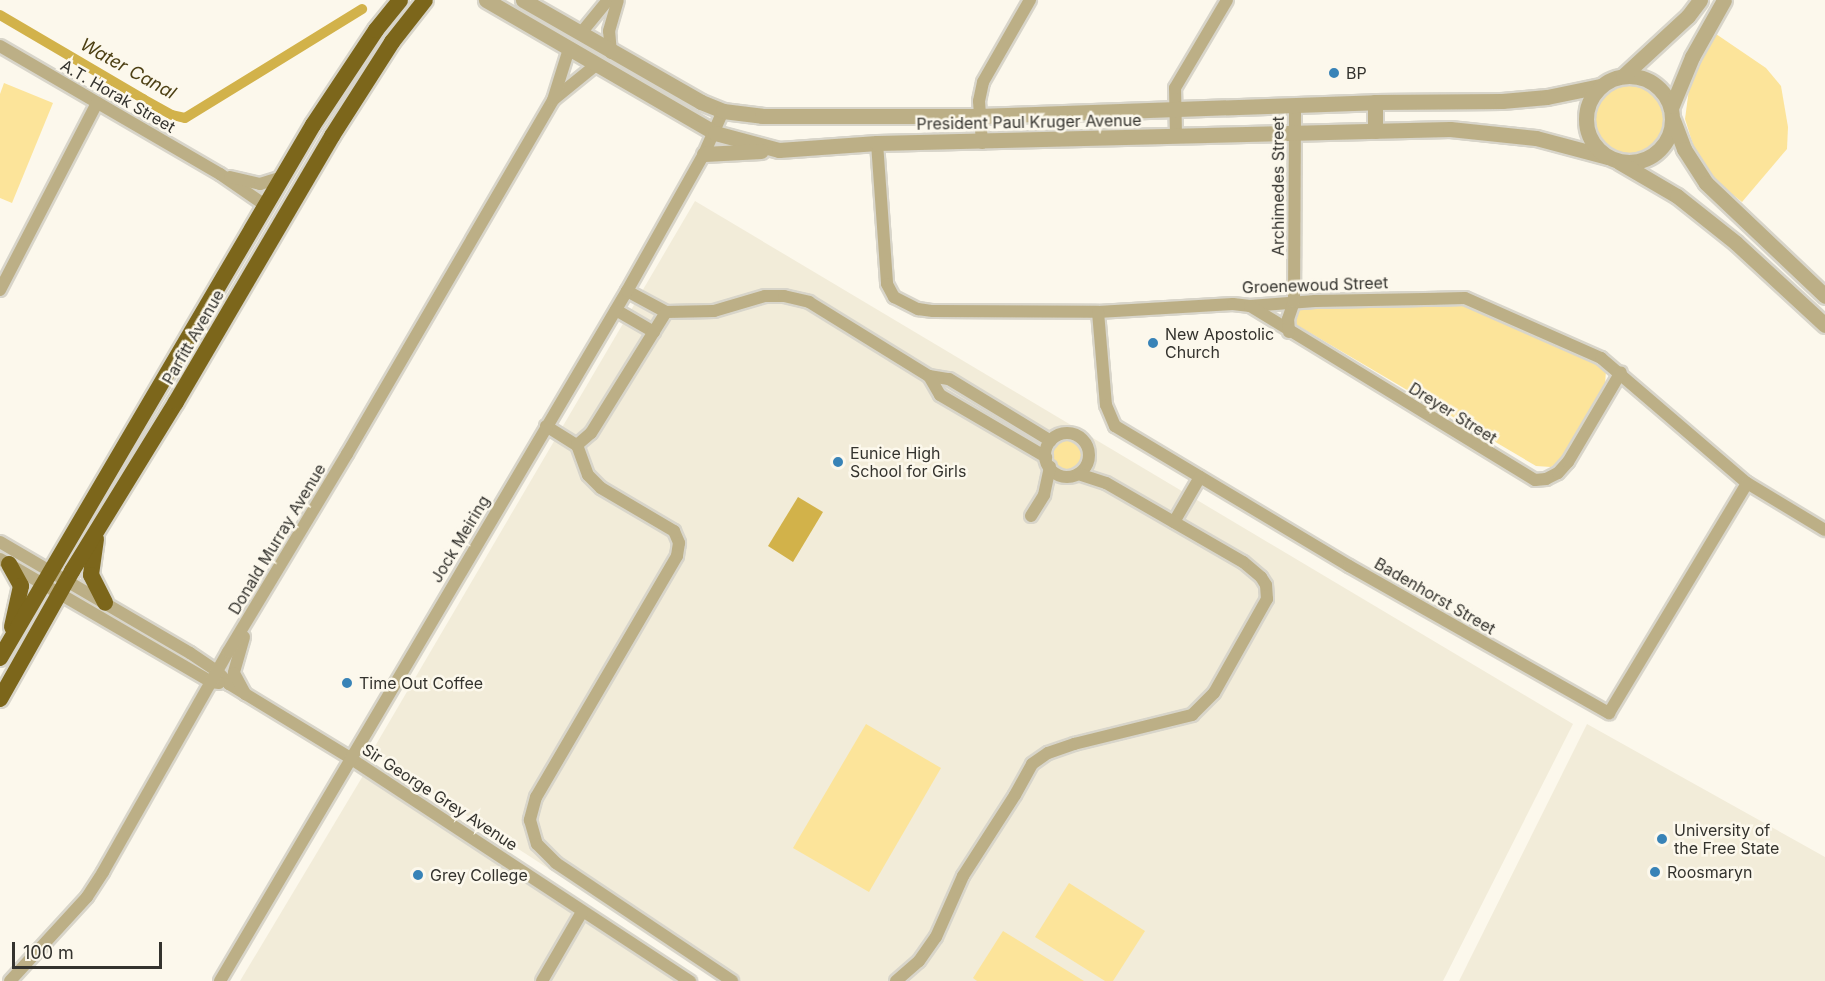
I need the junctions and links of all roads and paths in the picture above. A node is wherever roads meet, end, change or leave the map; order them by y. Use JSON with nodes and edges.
{"nodes":[{"id":1,"x":390,"y":0,"type":"edge"},
{"id":2,"x":400,"y":0,"type":"edge"},
{"id":3,"x":425,"y":0,"type":"edge"},
{"id":4,"x":486,"y":0,"type":"edge"},
{"id":5,"x":524,"y":0,"type":"edge"},
{"id":6,"x":608,"y":0,"type":"edge"},
{"id":7,"x":618,"y":0,"type":"edge"},
{"id":8,"x":1030,"y":0,"type":"edge"},
{"id":9,"x":1227,"y":0,"type":"edge"},
{"id":10,"x":1700,"y":0,"type":"edge"},
{"id":11,"x":1724,"y":0,"type":"edge"},
{"id":12,"x":376,"y":30,"type":"junction"},
{"id":13,"x":581,"y":33,"type":"junction"},
{"id":14,"x":0,"y":46,"type":"edge"},
{"id":15,"x":569,"y":49,"type":"junction"},
{"id":16,"x":611,"y":53,"type":"junction"},
{"id":17,"x":597,"y":64,"type":"junction"},
{"id":18,"x":1623,"y":76,"type":"junction"},
{"id":19,"x":1600,"y":86,"type":"junction"},
{"id":20,"x":553,"y":100,"type":"junction"},
{"id":21,"x":1375,"y":102,"type":"junction"},
{"id":22,"x":97,"y":103,"type":"junction"},
{"id":23,"x":351,"y":105,"type":"junction"},
{"id":24,"x":1295,"y":105,"type":"junction"},
{"id":25,"x":1174,"y":108,"type":"junction"},
{"id":26,"x":723,"y":111,"type":"junction"},
{"id":27,"x":1672,"y":114,"type":"junction"},
{"id":28,"x":979,"y":116,"type":"junction"},
{"id":29,"x":1375,"y":131,"type":"junction"},
{"id":30,"x":1295,"y":132,"type":"junction"},
{"id":31,"x":715,"y":133,"type":"junction"},
{"id":32,"x":1176,"y":135,"type":"junction"},
{"id":33,"x":981,"y":142,"type":"junction"},
{"id":34,"x":877,"y":143,"type":"junction"},
{"id":35,"x":779,"y":150,"type":"junction"},
{"id":36,"x":704,"y":154,"type":"junction"},
{"id":37,"x":1612,"y":158,"type":"junction"},
{"id":38,"x":220,"y":174,"type":"junction"},
{"id":39,"x":280,"y":178,"type":"junction"},
{"id":40,"x":265,"y":205,"type":"junction"},
{"id":41,"x":270,"y":242,"type":"junction"},
{"id":42,"x":0,"y":290,"type":"edge"},
{"id":43,"x":627,"y":291,"type":"junction"},
{"id":44,"x":1823,"y":291,"type":"edge"},
{"id":45,"x":1294,"y":302,"type":"junction"},
{"id":46,"x":1250,"y":306,"type":"junction"},
{"id":47,"x":1806,"y":308,"type":"junction"},
{"id":48,"x":203,"y":310,"type":"junction"},
{"id":49,"x":616,"y":310,"type":"junction"},
{"id":50,"x":666,"y":312,"type":"junction"},
{"id":51,"x":1098,"y":312,"type":"junction"},
{"id":52,"x":1825,"y":325,"type":"edge"},
{"id":53,"x":654,"y":332,"type":"junction"},
{"id":54,"x":1289,"y":332,"type":"junction"},
{"id":55,"x":1616,"y":369,"type":"junction"},
{"id":56,"x":929,"y":376,"type":"junction"},
{"id":57,"x":546,"y":426,"type":"junction"},
{"id":58,"x":1051,"y":441,"type":"junction"},
{"id":59,"x":577,"y":445,"type":"junction"},
{"id":60,"x":1048,"y":462,"type":"junction"},
{"id":61,"x":1088,"y":463,"type":"junction"},
{"id":62,"x":1072,"y":475,"type":"junction"},
{"id":63,"x":1200,"y":477,"type":"junction"},
{"id":64,"x":1106,"y":483,"type":"junction"},
{"id":65,"x":1748,"y":483,"type":"junction"},
{"id":66,"x":1044,"y":495,"type":"junction"},
{"id":67,"x":1032,"y":516,"type":"dead end"},
{"id":68,"x":1174,"y":522,"type":"junction"},
{"id":69,"x":1825,"y":530,"type":"edge"},
{"id":70,"x":97,"y":532,"type":"junction"},
{"id":71,"x":0,"y":542,"type":"edge"},
{"id":72,"x":4,"y":562,"type":"edge"},
{"id":73,"x":48,"y":579,"type":"junction"},
{"id":74,"x":68,"y":580,"type":"junction"},
{"id":75,"x":59,"y":595,"type":"junction"},
{"id":76,"x":105,"y":603,"type":"junction"},
{"id":77,"x":250,"y":616,"type":"junction"},
{"id":78,"x":228,"y":652,"type":"junction"},
{"id":79,"x":3,"y":653,"type":"edge"},
{"id":80,"x":190,"y":653,"type":"junction"},
{"id":81,"x":214,"y":676,"type":"junction"},
{"id":82,"x":245,"y":694,"type":"junction"},
{"id":83,"x":0,"y":699,"type":"edge"},
{"id":84,"x":350,"y":758,"type":"junction"},
{"id":85,"x":582,"y":912,"type":"junction"},
{"id":86,"x":10,"y":981,"type":"edge"},
{"id":87,"x":220,"y":981,"type":"edge"},
{"id":88,"x":542,"y":981,"type":"edge"},
{"id":89,"x":690,"y":981,"type":"edge"},
{"id":90,"x":732,"y":981,"type":"edge"},
{"id":91,"x":896,"y":981,"type":"edge"}],
"edges":[{"from":1,"to":12,"type":"highway"},
{"from":2,"to":12,"type":"highway","name":"Parfitt Avenue"},
{"from":3,"to":23,"type":"highway","name":"Parfitt Avenue"},
{"from":4,"to":15,"type":"street","name":"President Paul Kruger Avenue"},
{"from":5,"to":13,"type":"street","name":"President Paul Kruger Avenue"},
{"from":6,"to":13,"type":"street"},
{"from":7,"to":16,"type":"street"},
{"from":8,"to":28,"type":"street"},
{"from":9,"to":25,"type":"street"},
{"from":10,"to":18,"type":"street"},
{"from":11,"to":27,"type":"street"},
{"from":12,"to":39,"type":"highway","name":"Parfitt Avenue"},
{"from":13,"to":16,"type":"street","name":"President Paul Kruger Avenue"},
{"from":14,"to":22,"type":"street","name":"A.T. Horak Street"},
{"from":15,"to":17,"type":"street","name":"President Paul Kruger Avenue"},
{"from":15,"to":20,"type":"street","name":"Donald Murray Avenue"},
{"from":16,"to":26,"type":"street","name":"President Paul Kruger Avenue"},
{"from":17,"to":20,"type":"street","name":"Donald Murray Avenue"},
{"from":17,"to":31,"type":"street","name":"President Paul Kruger Avenue"},
{"from":18,"to":19,"type":"street"},
{"from":18,"to":27,"type":"street"},
{"from":19,"to":21,"type":"street","name":"President Paul Kruger Avenue"},
{"from":19,"to":37,"type":"street"},
{"from":20,"to":77,"type":"street","name":"Donald Murray Avenue"},
{"from":21,"to":24,"type":"street","name":"President Paul Kruger Avenue"},
{"from":21,"to":29,"type":"street"},
{"from":22,"to":38,"type":"street","name":"A.T. Horak Street"},
{"from":22,"to":42,"type":"street"},
{"from":23,"to":40,"type":"highway"},
{"from":23,"to":41,"type":"highway","name":"Parfitt Avenue"},
{"from":24,"to":25,"type":"street","name":"President Paul Kruger Avenue"},
{"from":24,"to":30,"type":"street","name":"Archimedes Street"},
{"from":25,"to":28,"type":"street","name":"President Paul Kruger Avenue"},
{"from":25,"to":32,"type":"street"},
{"from":26,"to":28,"type":"street","name":"President Paul Kruger Avenue"},
{"from":26,"to":31,"type":"street","name":"Jock Meiring"},
{"from":27,"to":37,"type":"street"},
{"from":27,"to":44,"type":"street"},
{"from":28,"to":33,"type":"street"},
{"from":29,"to":30,"type":"street","name":"President Paul Kruger Avenue"},
{"from":29,"to":37,"type":"street","name":"President Paul Kruger Avenue"},
{"from":30,"to":32,"type":"street","name":"President Paul Kruger Avenue"},
{"from":30,"to":45,"type":"street","name":"Archimedes Street"},
{"from":31,"to":35,"type":"street","name":"President Paul Kruger Avenue"},
{"from":31,"to":36,"type":"street","name":"Jock Meiring"},
{"from":32,"to":33,"type":"street","name":"President Paul Kruger Avenue"},
{"from":33,"to":34,"type":"street","name":"President Paul Kruger Avenue"},
{"from":34,"to":35,"type":"street","name":"President Paul Kruger Avenue"},
{"from":34,"to":51,"type":"street","name":"Groenewoud Street"},
{"from":35,"to":36,"type":"street"},
{"from":36,"to":43,"type":"street","name":"Jock Meiring"},
{"from":37,"to":47,"type":"street","name":"President Paul Kruger Avenue"},
{"from":38,"to":39,"type":"street","name":"A.T. Horak Street"},
{"from":38,"to":40,"type":"street","name":"A.T. Horak Street"},
{"from":39,"to":40,"type":"highway","name":"Parfitt Avenue"},
{"from":40,"to":48,"type":"highway","name":"Parfitt Avenue"},
{"from":41,"to":48,"type":"highway"},
{"from":41,"to":70,"type":"highway","name":"Parfitt Avenue"},
{"from":43,"to":49,"type":"street","name":"Jock Meiring"},
{"from":43,"to":50,"type":"street"},
{"from":44,"to":47,"type":"street"},
{"from":45,"to":46,"type":"street","name":"Groenewoud Street"},
{"from":45,"to":54,"type":"street","name":"Archimedes Street"},
{"from":45,"to":55,"type":"street","name":"Groenewoud Street"},
{"from":46,"to":51,"type":"street","name":"Groenewoud Street"},
{"from":46,"to":54,"type":"street","name":"Dreyer Street"},
{"from":47,"to":52,"type":"street","name":"President Paul Kruger Avenue"},
{"from":48,"to":73,"type":"highway","name":"Parfitt Avenue"},
{"from":49,"to":53,"type":"street"},
{"from":49,"to":57,"type":"street","name":"Jock Meiring"},
{"from":50,"to":53,"type":"street"},
{"from":50,"to":56,"type":"street"},
{"from":51,"to":63,"type":"street","name":"Badenhorst Street"},
{"from":53,"to":59,"type":"street"},
{"from":54,"to":55,"type":"street","name":"Dreyer Street"},
{"from":55,"to":65,"type":"street","name":"Groenewoud Street"},
{"from":56,"to":58,"type":"street"},
{"from":56,"to":60,"type":"street"},
{"from":57,"to":59,"type":"street"},
{"from":57,"to":84,"type":"street","name":"Jock Meiring"},
{"from":58,"to":60,"type":"street"},
{"from":58,"to":61,"type":"street"},
{"from":59,"to":90,"type":"street"},
{"from":60,"to":62,"type":"street"},
{"from":60,"to":66,"type":"street"},
{"from":61,"to":62,"type":"street"},
{"from":61,"to":64,"type":"street"},
{"from":62,"to":64,"type":"street"},
{"from":62,"to":66,"type":"street"},
{"from":63,"to":65,"type":"street","name":"Badenhorst Street"},
{"from":63,"to":68,"type":"street"},
{"from":64,"to":68,"type":"street"},
{"from":65,"to":69,"type":"street","name":"Groenewoud Street"},
{"from":66,"to":67,"type":"street"},
{"from":68,"to":91,"type":"street"},
{"from":70,"to":74,"type":"highway","name":"Parfitt Avenue"},
{"from":70,"to":76,"type":"highway"},
{"from":71,"to":73,"type":"street"},
{"from":72,"to":73,"type":"street"},
{"from":72,"to":79,"type":"highway"},
{"from":73,"to":74,"type":"street","name":"Sir George Grey Avenue"},
{"from":73,"to":75,"type":"street","name":"Sir George Grey Avenue"},
{"from":73,"to":79,"type":"highway","name":"Parfitt Avenue"},
{"from":74,"to":75,"type":"highway","name":"Parfitt Avenue"},
{"from":74,"to":76,"type":"street","name":"Sir George Grey Avenue"},
{"from":75,"to":81,"type":"street","name":"Sir George Grey Avenue"},
{"from":75,"to":83,"type":"highway","name":"Parfitt Avenue"},
{"from":76,"to":80,"type":"street","name":"Sir George Grey Avenue"},
{"from":77,"to":78,"type":"street","name":"Donald Murray Avenue"},
{"from":77,"to":82,"type":"street"},
{"from":78,"to":80,"type":"street"},
{"from":78,"to":81,"type":"street","name":"Donald Murray Avenue"},
{"from":80,"to":81,"type":"street","name":"Sir George Grey Avenue"},
{"from":81,"to":82,"type":"street","name":"Sir George Grey Avenue"},
{"from":81,"to":86,"type":"street","name":"Donald Murray Avenue"},
{"from":82,"to":84,"type":"street","name":"Sir George Grey Avenue"},
{"from":84,"to":85,"type":"street","name":"Sir George Grey Avenue"},
{"from":84,"to":87,"type":"street","name":"Jock Meiring"},
{"from":85,"to":88,"type":"street"},
{"from":85,"to":89,"type":"street","name":"Sir George Grey Avenue"}]}
